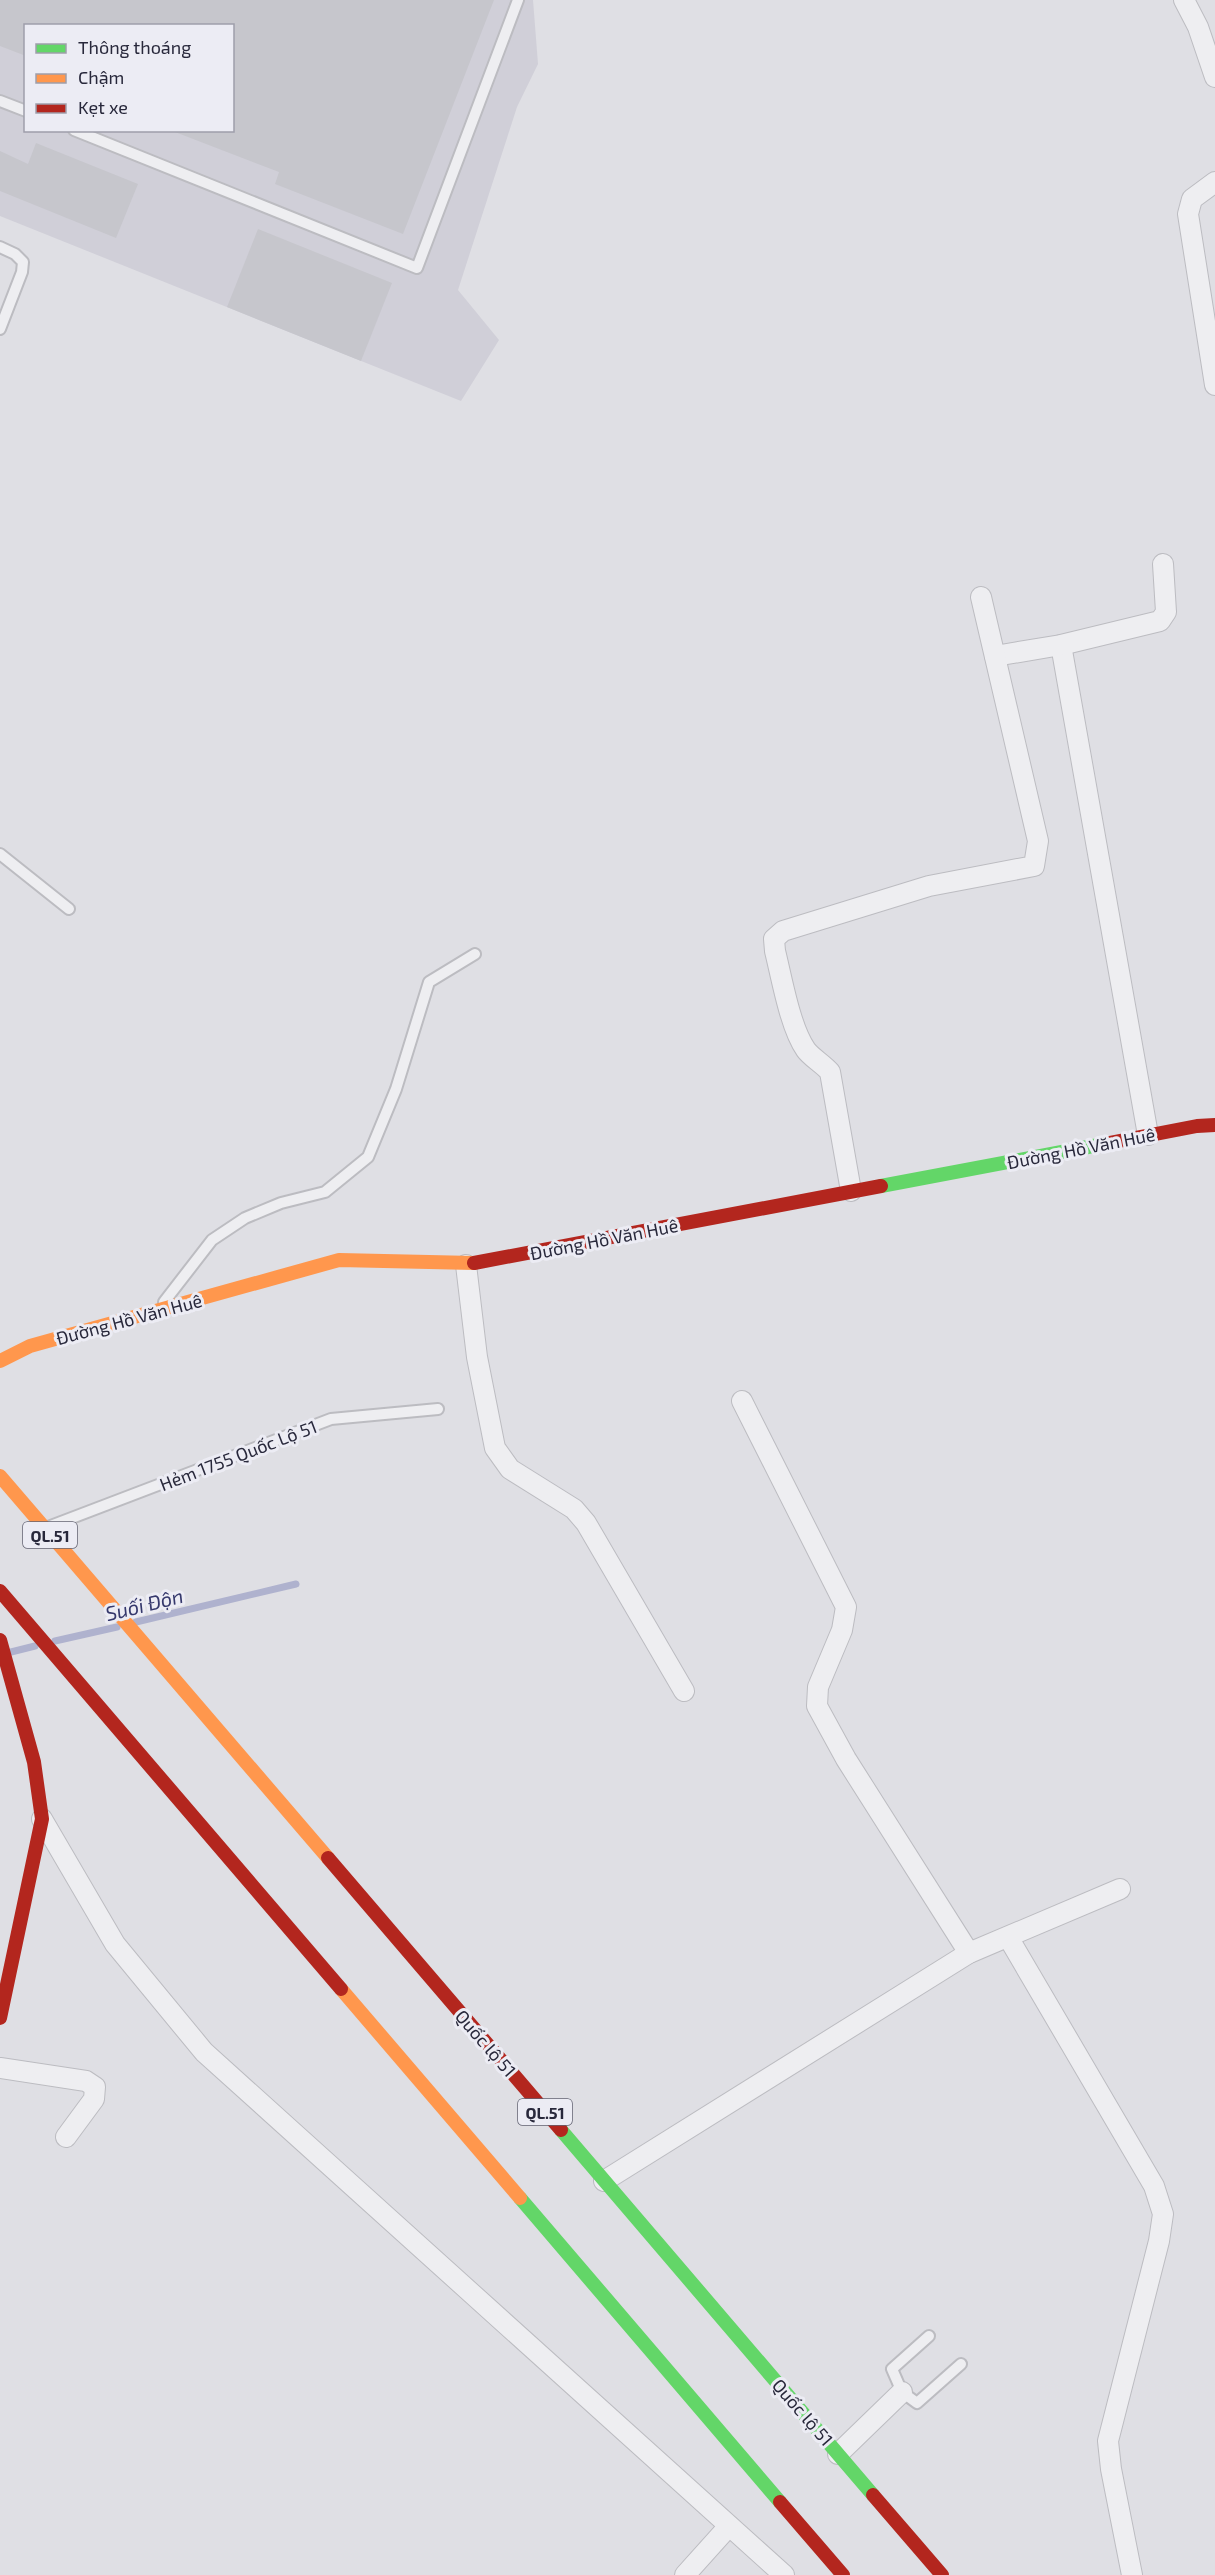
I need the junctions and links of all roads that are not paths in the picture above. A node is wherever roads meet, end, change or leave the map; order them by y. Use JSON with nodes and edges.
{"nodes":[{"id":1,"x":518,"y":0,"type":"edge"},
{"id":2,"x":1184,"y":0,"type":"edge"},
{"id":3,"x":1215,"y":77,"type":"edge"},
{"id":4,"x":0,"y":101,"type":"edge"},
{"id":5,"x":24,"y":110,"type":"edge"},
{"id":6,"x":79,"y":132,"type":"edge"},
{"id":7,"x":1215,"y":182,"type":"edge"},
{"id":8,"x":0,"y":247,"type":"edge"},
{"id":9,"x":0,"y":329,"type":"edge"},
{"id":10,"x":1215,"y":385,"type":"edge"},
{"id":11,"x":1163,"y":564,"type":"dead end"},
{"id":12,"x":981,"y":597,"type":"dead end"},
{"id":13,"x":1061,"y":645,"type":"junction"},
{"id":14,"x":995,"y":656,"type":"junction"},
{"id":15,"x":0,"y":854,"type":"edge"},
{"id":16,"x":69,"y":909,"type":"dead end"},
{"id":17,"x":475,"y":954,"type":"dead end"},
{"id":18,"x":1215,"y":1125,"type":"edge"},
{"id":19,"x":1148,"y":1135,"type":"junction"},
{"id":20,"x":851,"y":1191,"type":"junction"},
{"id":21,"x":466,"y":1265,"type":"junction"},
{"id":22,"x":157,"y":1312,"type":"junction"},
{"id":23,"x":0,"y":1361,"type":"edge"},
{"id":24,"x":742,"y":1401,"type":"dead end"},
{"id":25,"x":438,"y":1409,"type":"dead end"},
{"id":26,"x":0,"y":1476,"type":"edge"},
{"id":27,"x":45,"y":1528,"type":"junction"},
{"id":28,"x":0,"y":1591,"type":"edge"},
{"id":29,"x":0,"y":1640,"type":"edge"},
{"id":30,"x":684,"y":1691,"type":"dead end"},
{"id":31,"x":42,"y":1819,"type":"junction"},
{"id":32,"x":1119,"y":1889,"type":"dead end"},
{"id":33,"x":1008,"y":1937,"type":"junction"},
{"id":34,"x":969,"y":1953,"type":"junction"},
{"id":35,"x":0,"y":2018,"type":"edge"},
{"id":36,"x":0,"y":2068,"type":"edge"},
{"id":37,"x":66,"y":2137,"type":"dead end"},
{"id":38,"x":604,"y":2181,"type":"junction"},
{"id":39,"x":929,"y":2336,"type":"dead end"},
{"id":40,"x":961,"y":2364,"type":"dead end"},
{"id":41,"x":902,"y":2392,"type":"junction"},
{"id":42,"x":838,"y":2454,"type":"junction"},
{"id":43,"x":729,"y":2526,"type":"junction"},
{"id":44,"x":685,"y":2575,"type":"edge"},
{"id":45,"x":784,"y":2575,"type":"edge"},
{"id":46,"x":843,"y":2575,"type":"edge"},
{"id":47,"x":942,"y":2575,"type":"edge"},
{"id":48,"x":1132,"y":2575,"type":"edge"}],
"edges":[{"from":1,"to":6,"type":"lane"},
{"from":2,"to":3,"type":"street"},
{"from":4,"to":5,"type":"lane"},
{"from":7,"to":10,"type":"street"},
{"from":8,"to":9,"type":"lane"},
{"from":11,"to":13,"type":"street"},
{"from":12,"to":14,"type":"street"},
{"from":13,"to":14,"type":"street"},
{"from":13,"to":19,"type":"street"},
{"from":14,"to":20,"type":"street"},
{"from":15,"to":16,"type":"lane"},
{"from":17,"to":22,"type":"lane"},
{"from":18,"to":19,"type":"main road","name":"Đường Hồ Văn Huê"},
{"from":19,"to":20,"type":"main road","name":"Đường Hồ Văn Huê"},
{"from":20,"to":21,"type":"main road","name":"Đường Hồ Văn Huê"},
{"from":21,"to":22,"type":"main road","name":"Đường Hồ Văn Huê"},
{"from":21,"to":30,"type":"street"},
{"from":22,"to":23,"type":"main road","name":"Đường Hồ Văn Huê"},
{"from":24,"to":34,"type":"street"},
{"from":25,"to":27,"type":"lane","name":"Hẻm 1755 Quốc Lộ 51"},
{"from":26,"to":27,"type":"main road","number":"QL.51"},
{"from":27,"to":38,"type":"main road","name":"Quốc lộ 51","number":"QL.51"},
{"from":28,"to":46,"type":"main road"},
{"from":29,"to":31,"type":"main road"},
{"from":31,"to":35,"type":"main road"},
{"from":31,"to":43,"type":"street"},
{"from":32,"to":33,"type":"street"},
{"from":33,"to":34,"type":"street"},
{"from":33,"to":48,"type":"street"},
{"from":34,"to":38,"type":"street"},
{"from":36,"to":37,"type":"street"},
{"from":38,"to":42,"type":"main road","name":"Quốc lộ 51","number":"QL.51"},
{"from":39,"to":41,"type":"lane"},
{"from":40,"to":41,"type":"lane"},
{"from":41,"to":42,"type":"street"},
{"from":42,"to":47,"type":"main road","name":"Quốc lộ 51","number":"QL.51"},
{"from":43,"to":44,"type":"street"},
{"from":43,"to":45,"type":"street"}]}
